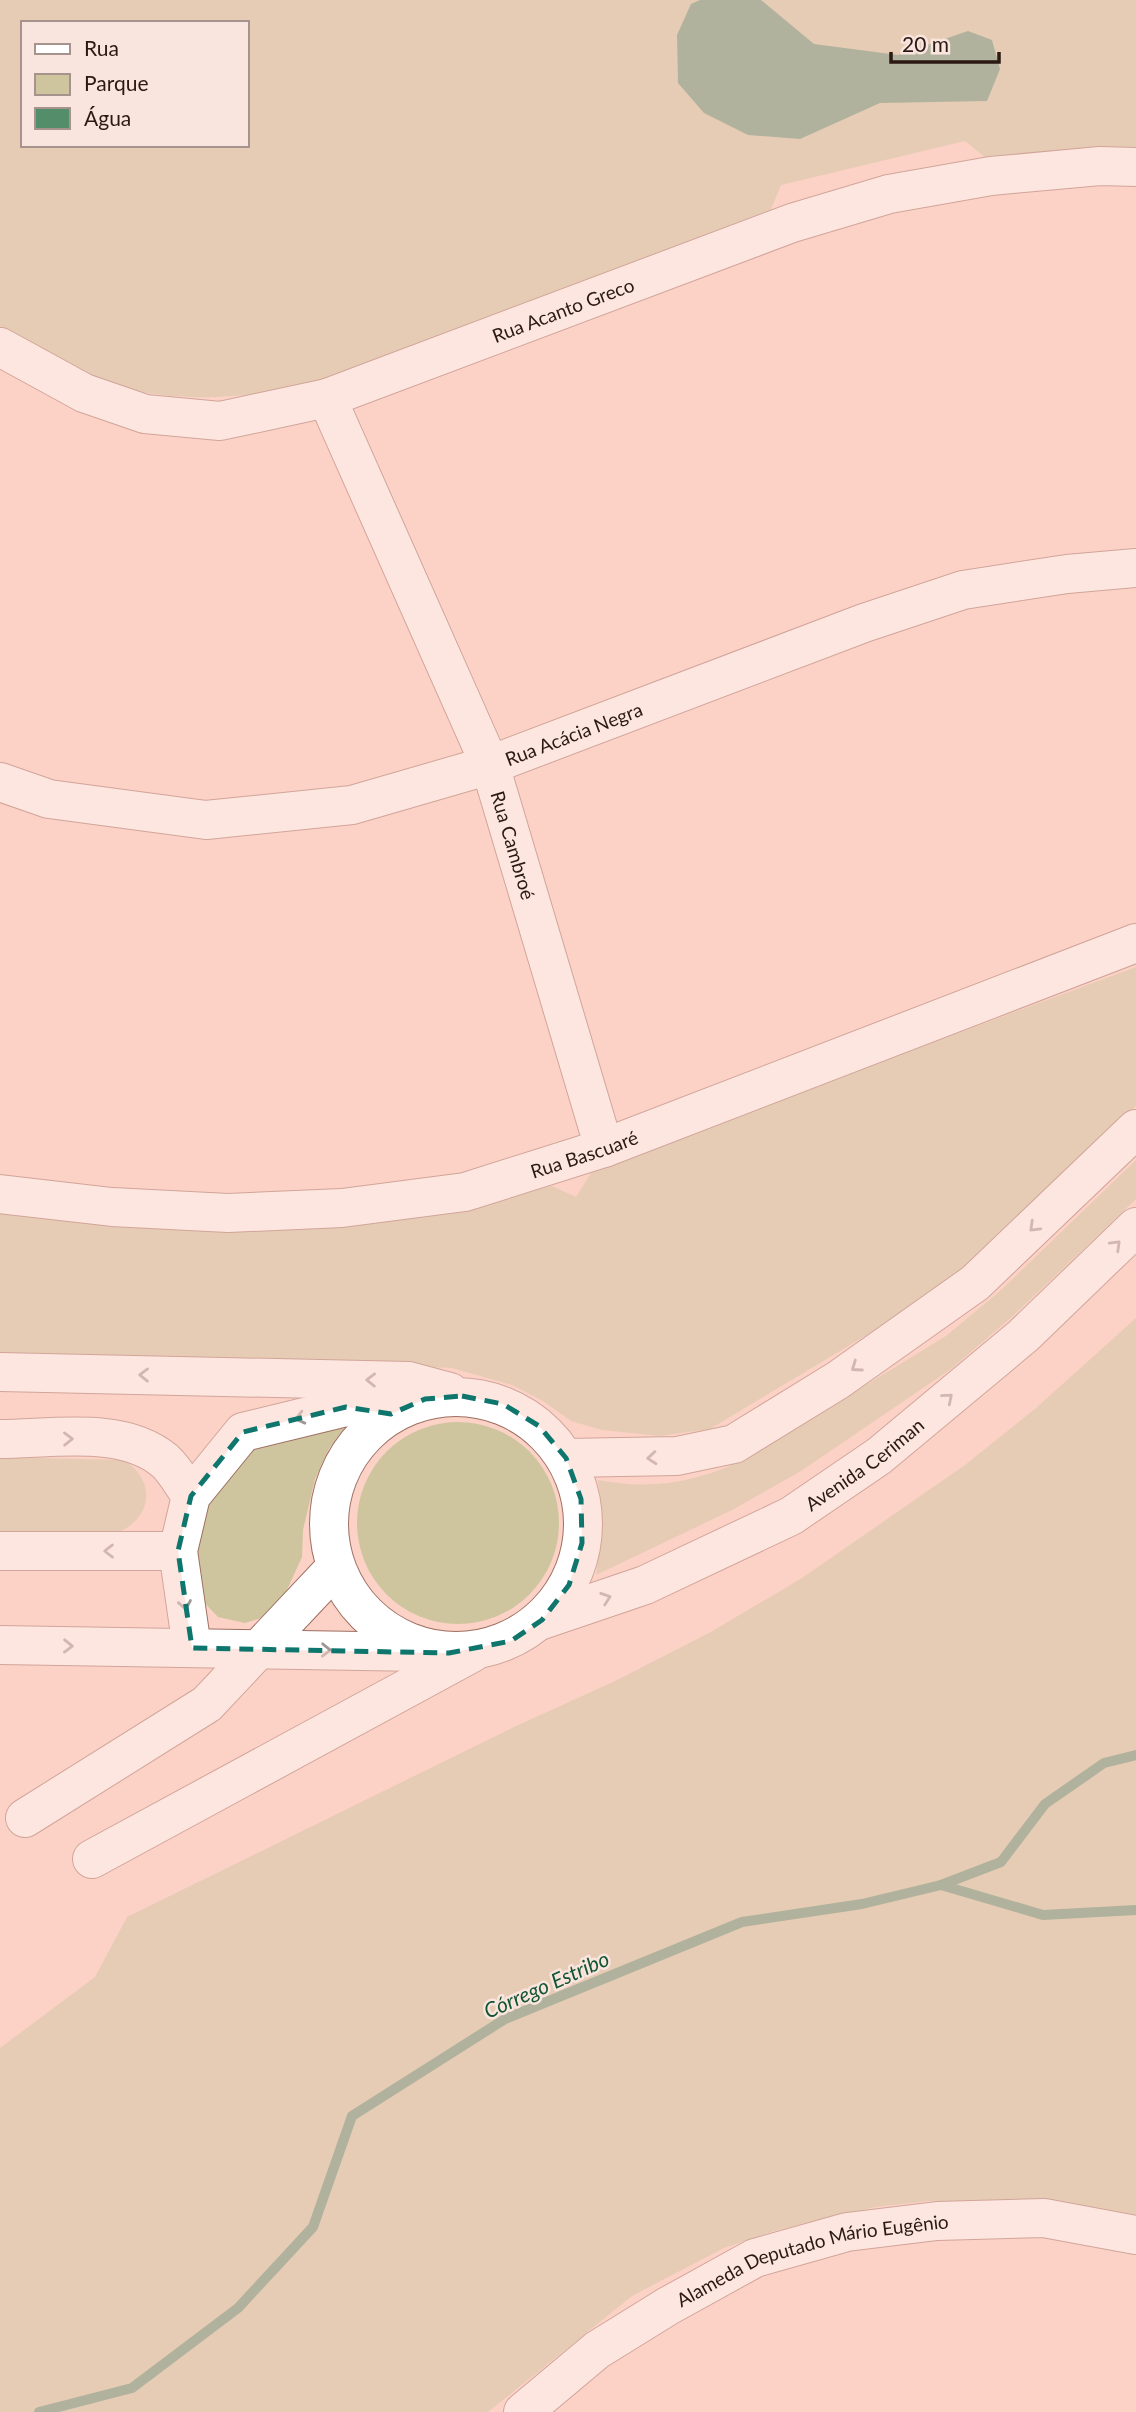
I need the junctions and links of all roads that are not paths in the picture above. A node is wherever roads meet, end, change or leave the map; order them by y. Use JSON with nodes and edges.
{"nodes":[{"id":1,"x":1136,"y":167,"type":"edge"},
{"id":2,"x":0,"y":348,"type":"edge"},
{"id":3,"x":327,"y":398,"type":"junction"},
{"id":4,"x":1136,"y":568,"type":"edge"},
{"id":5,"x":490,"y":765,"type":"junction"},
{"id":6,"x":0,"y":782,"type":"edge"},
{"id":7,"x":1136,"y":943,"type":"edge"},
{"id":8,"x":1136,"y":1129,"type":"edge"},
{"id":9,"x":604,"y":1148,"type":"junction"},
{"id":10,"x":0,"y":1194,"type":"edge"},
{"id":11,"x":1136,"y":1227,"type":"edge"},
{"id":12,"x":0,"y":1372,"type":"edge"},
{"id":13,"x":462,"y":1395,"type":"junction"},
{"id":14,"x":391,"y":1414,"type":"junction"},
{"id":15,"x":0,"y":1440,"type":"edge"},
{"id":16,"x":566,"y":1458,"type":"junction"},
{"id":17,"x":191,"y":1496,"type":"junction"},
{"id":18,"x":177,"y":1550,"type":"junction"},
{"id":19,"x":0,"y":1551,"type":"edge"},
{"id":20,"x":335,"y":1568,"type":"junction"},
{"id":21,"x":541,"y":1620,"type":"junction"},
{"id":22,"x":0,"y":1645,"type":"edge"},
{"id":23,"x":192,"y":1648,"type":"junction"},
{"id":24,"x":258,"y":1648,"type":"junction"},
{"id":25,"x":462,"y":1652,"type":"junction"},
{"id":26,"x":25,"y":1818,"type":"dead end"},
{"id":27,"x":92,"y":1860,"type":"dead end"},
{"id":28,"x":1136,"y":2235,"type":"edge"},
{"id":29,"x":530,"y":2411,"type":"edge"}],
"edges":[{"from":1,"to":3,"type":"street","name":"Rua Acanto Greco"},
{"from":2,"to":3,"type":"street","name":"Rua Acanto Greco"},
{"from":3,"to":5,"type":"street","name":"Rua Cambroé"},
{"from":4,"to":5,"type":"street","name":"Rua Acácia Negra"},
{"from":5,"to":6,"type":"street","name":"Rua Acácia Negra"},
{"from":5,"to":9,"type":"street","name":"Rua Cambroé"},
{"from":7,"to":9,"type":"street","name":"Rua Bascuaré"},
{"from":8,"to":16,"type":"street","one_way":true},
{"from":9,"to":10,"type":"street","name":"Rua Bascuaré"},
{"from":21,"to":11,"type":"street","name":"Avenida Ceriman","one_way":true},
{"from":13,"to":12,"type":"street","one_way":true},
{"from":13,"to":14,"type":"street"},
{"from":13,"to":16,"type":"street"},
{"from":14,"to":17,"type":"street","one_way":true},
{"from":14,"to":20,"type":"street"},
{"from":15,"to":17,"type":"street","one_way":true},
{"from":16,"to":21,"type":"street"},
{"from":17,"to":18,"type":"street"},
{"from":18,"to":19,"type":"street","one_way":true},
{"from":18,"to":23,"type":"street","one_way":true},
{"from":20,"to":24,"type":"street"},
{"from":20,"to":25,"type":"street"},
{"from":21,"to":25,"type":"street"},
{"from":22,"to":23,"type":"street","one_way":true},
{"from":23,"to":24,"type":"street"},
{"from":24,"to":25,"type":"street","one_way":true},
{"from":24,"to":26,"type":"street"},
{"from":25,"to":27,"type":"street"},
{"from":28,"to":29,"type":"street","name":"Alameda Deputado Mário Eugênio"}]}
